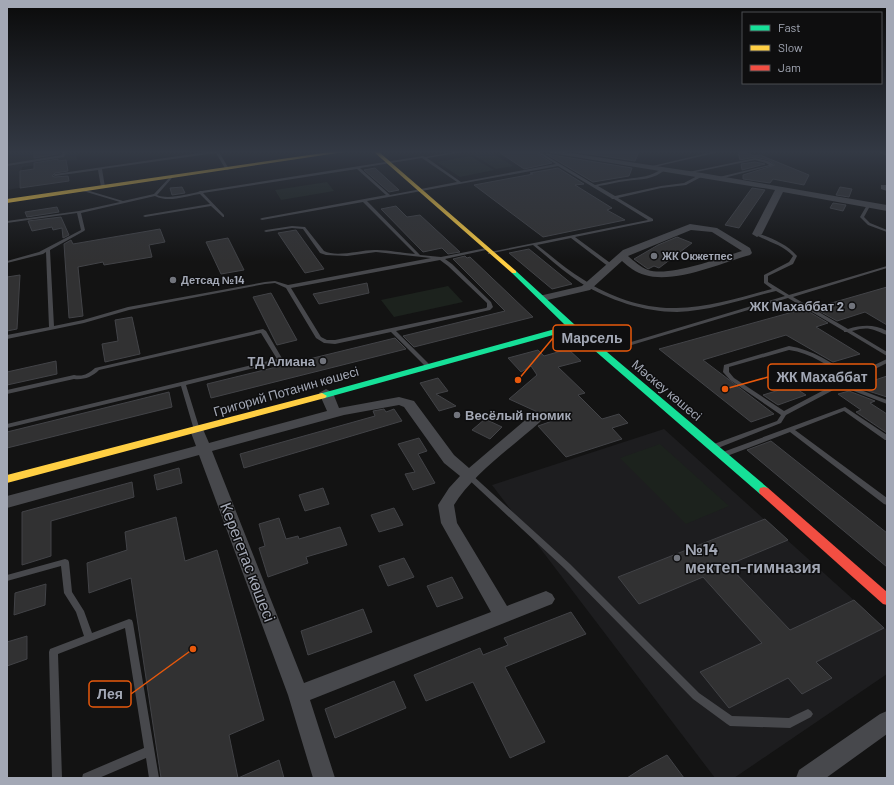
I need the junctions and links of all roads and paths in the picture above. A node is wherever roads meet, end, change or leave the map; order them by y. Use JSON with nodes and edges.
{"nodes":[{"id":1,"x":780,"y":188,"type":"edge"},
{"id":2,"x":93,"y":189,"type":"edge"},
{"id":3,"x":161,"y":189,"type":"edge"},
{"id":4,"x":222,"y":189,"type":"edge"},
{"id":5,"x":381,"y":189,"type":"edge"},
{"id":6,"x":428,"y":189,"type":"edge"},
{"id":7,"x":598,"y":189,"type":"edge"},
{"id":8,"x":653,"y":189,"type":"edge"},
{"id":9,"x":783,"y":189,"type":"edge"},
{"id":10,"x":84,"y":190,"type":"junction"},
{"id":11,"x":420,"y":190,"type":"junction"},
{"id":12,"x":200,"y":192,"type":"junction"},
{"id":13,"x":155,"y":195,"type":"junction"},
{"id":14,"x":388,"y":195,"type":"junction"},
{"id":15,"x":613,"y":198,"type":"junction"},
{"id":16,"x":364,"y":200,"type":"junction"},
{"id":17,"x":7,"y":201,"type":"edge"},
{"id":18,"x":121,"y":202,"type":"junction"},
{"id":19,"x":212,"y":205,"type":"junction"},
{"id":20,"x":868,"y":206,"type":"junction"},
{"id":21,"x":887,"y":208,"type":"edge"},
{"id":22,"x":78,"y":212,"type":"junction"},
{"id":23,"x":145,"y":216,"type":"dead end"},
{"id":24,"x":223,"y":216,"type":"dead end"},
{"id":25,"x":262,"y":219,"type":"dead end"},
{"id":26,"x":7,"y":222,"type":"edge"},
{"id":27,"x":266,"y":231,"type":"dead end"},
{"id":28,"x":887,"y":232,"type":"edge"},
{"id":29,"x":757,"y":234,"type":"joint"},
{"id":30,"x":573,"y":237,"type":"junction"},
{"id":31,"x":534,"y":244,"type":"junction"},
{"id":32,"x":48,"y":250,"type":"junction"},
{"id":33,"x":488,"y":251,"type":"junction"},
{"id":34,"x":419,"y":256,"type":"junction"},
{"id":35,"x":622,"y":256,"type":"junction"},
{"id":36,"x":441,"y":258,"type":"junction"},
{"id":37,"x":7,"y":262,"type":"edge"},
{"id":38,"x":611,"y":266,"type":"junction"},
{"id":39,"x":887,"y":267,"type":"edge"},
{"id":40,"x":589,"y":286,"type":"junction"},
{"id":41,"x":288,"y":287,"type":"junction"},
{"id":42,"x":776,"y":290,"type":"junction"},
{"id":43,"x":788,"y":296,"type":"junction"},
{"id":44,"x":543,"y":298,"type":"junction"},
{"id":45,"x":572,"y":327,"type":"junction"},
{"id":46,"x":52,"y":328,"type":"junction"},
{"id":47,"x":392,"y":330,"type":"junction"},
{"id":48,"x":846,"y":331,"type":"junction"},
{"id":49,"x":887,"y":333,"type":"edge"},
{"id":50,"x":7,"y":337,"type":"edge"},
{"id":51,"x":603,"y":352,"type":"junction"},
{"id":52,"x":887,"y":354,"type":"edge"},
{"id":53,"x":887,"y":361,"type":"edge"},
{"id":54,"x":428,"y":366,"type":"junction"},
{"id":55,"x":851,"y":378,"type":"junction"},
{"id":56,"x":183,"y":384,"type":"junction"},
{"id":57,"x":841,"y":384,"type":"junction"},
{"id":58,"x":7,"y":392,"type":"edge"},
{"id":59,"x":326,"y":393,"type":"junction"},
{"id":60,"x":887,"y":402,"type":"edge"},
{"id":61,"x":334,"y":413,"type":"junction"},
{"id":62,"x":784,"y":414,"type":"junction"},
{"id":63,"x":535,"y":419,"type":"dead end"},
{"id":64,"x":7,"y":426,"type":"edge"},
{"id":65,"x":197,"y":430,"type":"junction"},
{"id":66,"x":791,"y":430,"type":"junction"},
{"id":67,"x":887,"y":438,"type":"edge"},
{"id":68,"x":714,"y":447,"type":"junction"},
{"id":69,"x":205,"y":450,"type":"junction"},
{"id":70,"x":724,"y":455,"type":"junction"},
{"id":71,"x":469,"y":476,"type":"junction"},
{"id":72,"x":7,"y":479,"type":"edge"},
{"id":73,"x":7,"y":502,"type":"edge"},
{"id":74,"x":887,"y":502,"type":"edge"},
{"id":75,"x":7,"y":578,"type":"edge"},
{"id":76,"x":546,"y":599,"type":"dead end"},
{"id":77,"x":887,"y":600,"type":"edge"},
{"id":78,"x":502,"y":616,"type":"junction"},
{"id":79,"x":89,"y":638,"type":"junction"},
{"id":80,"x":298,"y":695,"type":"junction"},
{"id":81,"x":808,"y":714,"type":"dead end"},
{"id":82,"x":887,"y":720,"type":"edge"},
{"id":83,"x":150,"y":751,"type":"junction"},
{"id":84,"x":57,"y":778,"type":"edge"},
{"id":85,"x":87,"y":778,"type":"edge"},
{"id":86,"x":154,"y":778,"type":"edge"},
{"id":87,"x":324,"y":778,"type":"edge"},
{"id":88,"x":806,"y":778,"type":"edge"}],
"edges":[{"from":1,"to":29,"type":"street"},
{"from":2,"to":10,"type":"street"},
{"from":3,"to":13,"type":"lane"},
{"from":4,"to":12,"type":"lane"},
{"from":5,"to":14,"type":"lane"},
{"from":6,"to":11,"type":"lane"},
{"from":7,"to":15,"type":"lane"},
{"from":8,"to":15,"type":"lane"},
{"from":9,"to":20,"type":"street"},
{"from":10,"to":17,"type":"street"},
{"from":10,"to":18,"type":"lane"},
{"from":11,"to":14,"type":"lane"},
{"from":11,"to":33,"type":"street","name":"Мәскеу көшесі"},
{"from":12,"to":13,"type":"lane"},
{"from":12,"to":19,"type":"lane"},
{"from":13,"to":18,"type":"lane"},
{"from":14,"to":16,"type":"lane"},
{"from":15,"to":30,"type":"lane"},
{"from":16,"to":25,"type":"lane"},
{"from":16,"to":34,"type":"lane"},
{"from":18,"to":22,"type":"lane"},
{"from":19,"to":23,"type":"lane"},
{"from":19,"to":24,"type":"lane"},
{"from":20,"to":21,"type":"street"},
{"from":20,"to":28,"type":"lane"},
{"from":22,"to":26,"type":"lane"},
{"from":22,"to":32,"type":"lane"},
{"from":27,"to":34,"type":"lane"},
{"from":29,"to":42,"type":"lane"},
{"from":30,"to":31,"type":"lane"},
{"from":30,"to":38,"type":"lane"},
{"from":31,"to":33,"type":"lane"},
{"from":31,"to":40,"type":"lane"},
{"from":32,"to":37,"type":"lane"},
{"from":32,"to":46,"type":"lane"},
{"from":33,"to":36,"type":"lane"},
{"from":33,"to":44,"type":"street","name":"Мәскеу көшесі"},
{"from":34,"to":36,"type":"lane"},
{"from":35,"to":35,"type":"street"},
{"from":35,"to":38,"type":"street"},
{"from":36,"to":41,"type":"lane"},
{"from":36,"to":47,"type":"lane"},
{"from":38,"to":40,"type":"street"},
{"from":39,"to":43,"type":"lane"},
{"from":40,"to":42,"type":"lane"},
{"from":40,"to":44,"type":"street"},
{"from":41,"to":46,"type":"lane"},
{"from":41,"to":47,"type":"lane"},
{"from":42,"to":43,"type":"lane"},
{"from":43,"to":48,"type":"lane"},
{"from":43,"to":51,"type":"lane"},
{"from":44,"to":45,"type":"street","name":"Мәскеу көшесі"},
{"from":45,"to":51,"type":"street","name":"Мәскеу көшесі"},
{"from":45,"to":54,"type":"street","name":"Григорий Потанин көшесі"},
{"from":46,"to":50,"type":"lane"},
{"from":47,"to":54,"type":"lane"},
{"from":48,"to":49,"type":"lane"},
{"from":48,"to":52,"type":"lane"},
{"from":51,"to":68,"type":"street","name":"Мәскеу көшесі"},
{"from":53,"to":55,"type":"lane"},
{"from":54,"to":59,"type":"street","name":"Григорий Потанин көшесі"},
{"from":55,"to":57,"type":"lane"},
{"from":55,"to":62,"type":"lane"},
{"from":56,"to":58,"type":"lane"},
{"from":56,"to":64,"type":"lane"},
{"from":56,"to":65,"type":"lane"},
{"from":57,"to":60,"type":"lane"},
{"from":57,"to":62,"type":"lane"},
{"from":59,"to":61,"type":"street"},
{"from":59,"to":65,"type":"street","name":"Григорий Потанин көшесі"},
{"from":61,"to":69,"type":"street"},
{"from":61,"to":71,"type":"street"},
{"from":62,"to":68,"type":"lane"},
{"from":63,"to":71,"type":"street"},
{"from":65,"to":69,"type":"street","name":"Керегетас көшесі"},
{"from":65,"to":72,"type":"street","name":"Григорий Потанин көшесі"},
{"from":66,"to":67,"type":"lane"},
{"from":66,"to":70,"type":"lane"},
{"from":66,"to":74,"type":"lane"},
{"from":68,"to":70,"type":"street","name":"Мәскеу көшесі"},
{"from":69,"to":73,"type":"street"},
{"from":69,"to":80,"type":"street","name":"Керегетас көшесі"},
{"from":70,"to":77,"type":"street","name":"Мәскеу көшесі"},
{"from":71,"to":78,"type":"street"},
{"from":71,"to":81,"type":"lane"},
{"from":75,"to":79,"type":"lane"},
{"from":76,"to":78,"type":"street"},
{"from":78,"to":80,"type":"street"},
{"from":79,"to":83,"type":"lane"},
{"from":79,"to":84,"type":"lane"},
{"from":80,"to":87,"type":"street","name":"Керегетас көшесі"},
{"from":82,"to":88,"type":"street"},
{"from":83,"to":85,"type":"lane"},
{"from":83,"to":86,"type":"lane"}]}
